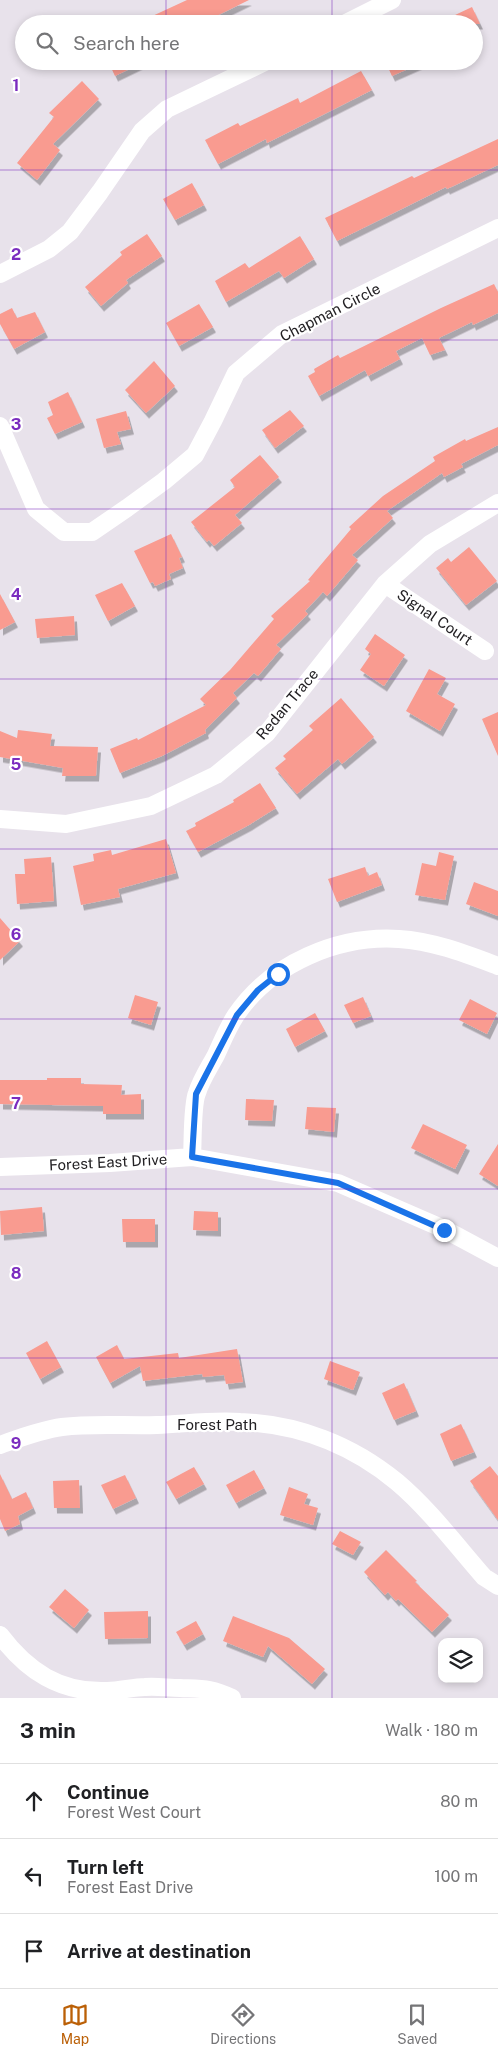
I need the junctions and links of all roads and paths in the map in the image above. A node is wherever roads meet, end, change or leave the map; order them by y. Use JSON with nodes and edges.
{"nodes":[{"id":1,"x":392,"y":0,"type":"edge"},
{"id":2,"x":362,"y":15,"type":"edge"},
{"id":3,"x":248,"y":70,"type":"edge"},
{"id":4,"x":498,"y":228,"type":"edge"},
{"id":5,"x":0,"y":274,"type":"edge"},
{"id":6,"x":0,"y":426,"type":"edge"},
{"id":7,"x":498,"y":503,"type":"edge"},
{"id":8,"x":385,"y":584,"type":"junction"},
{"id":9,"x":485,"y":651,"type":"dead end"},
{"id":10,"x":0,"y":819,"type":"edge"},
{"id":11,"x":498,"y":966,"type":"edge"},
{"id":12,"x":192,"y":1157,"type":"junction"},
{"id":13,"x":0,"y":1167,"type":"edge"},
{"id":14,"x":498,"y":1258,"type":"edge"},
{"id":15,"x":0,"y":1445,"type":"edge"},
{"id":16,"x":498,"y":1586,"type":"edge"},
{"id":17,"x":0,"y":1634,"type":"edge"},
{"id":18,"x":232,"y":1698,"type":"edge"}],
"edges":[{"from":1,"to":2,"type":"street"},
{"from":3,"to":5,"type":"street"},
{"from":4,"to":6,"type":"street","name":"Chapman Circle"},
{"from":7,"to":8,"type":"street","name":"Redan Trace"},
{"from":8,"to":9,"type":"street","name":"Signal Court"},
{"from":8,"to":10,"type":"street","name":"Redan Trace"},
{"from":11,"to":12,"type":"street"},
{"from":12,"to":13,"type":"street","name":"Forest East Drive"},
{"from":12,"to":14,"type":"street","name":"Forest East Drive"},
{"from":15,"to":16,"type":"street","name":"Forest Path"},
{"from":17,"to":18,"type":"street"}]}
